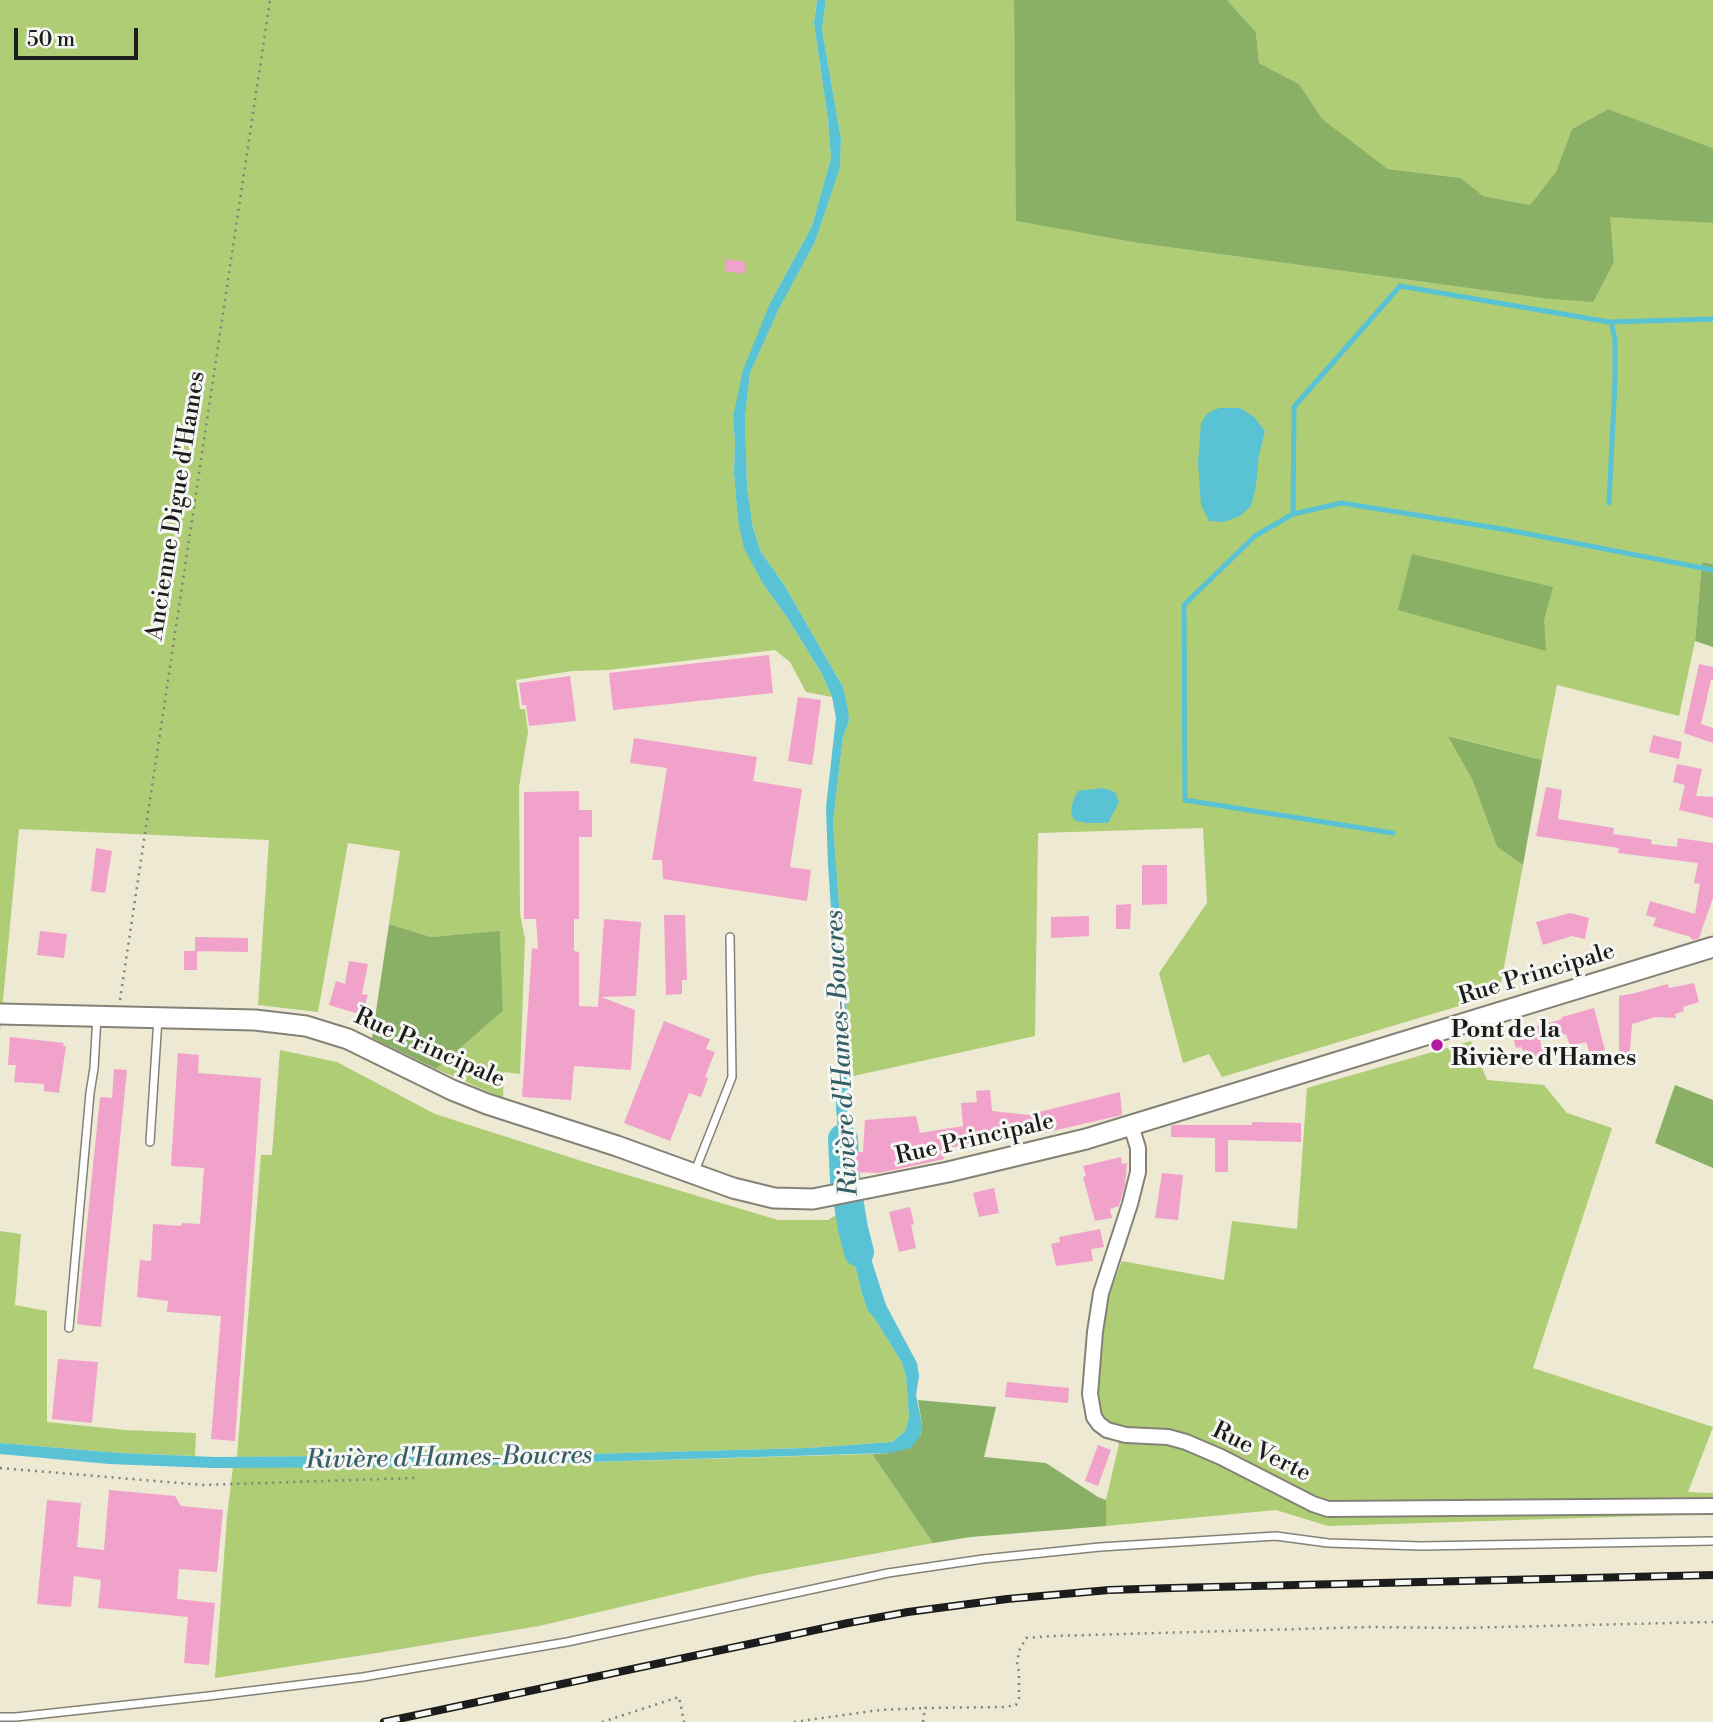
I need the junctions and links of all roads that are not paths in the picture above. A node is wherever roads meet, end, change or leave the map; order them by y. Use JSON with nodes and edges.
{"nodes":[{"id":1,"x":730,"y":937,"type":"dead end"},
{"id":2,"x":1713,"y":947,"type":"edge"},
{"id":3,"x":0,"y":1014,"type":"edge"},
{"id":4,"x":97,"y":1016,"type":"junction"},
{"id":5,"x":158,"y":1017,"type":"junction"},
{"id":6,"x":1131,"y":1125,"type":"junction"},
{"id":7,"x":150,"y":1142,"type":"dead end"},
{"id":8,"x":694,"y":1174,"type":"junction"},
{"id":9,"x":69,"y":1328,"type":"dead end"},
{"id":10,"x":1713,"y":1506,"type":"edge"},
{"id":11,"x":1713,"y":1541,"type":"edge"},
{"id":12,"x":0,"y":1717,"type":"edge"}],
"edges":[{"from":1,"to":8,"type":"lane"},
{"from":2,"to":6,"type":"street","name":"Rue Principale"},
{"from":3,"to":4,"type":"street","name":"Rue Principale"},
{"from":4,"to":5,"type":"street","name":"Rue Principale"},
{"from":4,"to":9,"type":"lane"},
{"from":5,"to":7,"type":"lane"},
{"from":5,"to":8,"type":"street","name":"Rue Principale"},
{"from":6,"to":8,"type":"street","name":"Rue Principale"},
{"from":6,"to":10,"type":"street","name":"Rue Verte"},
{"from":11,"to":12,"type":"lane"}]}
